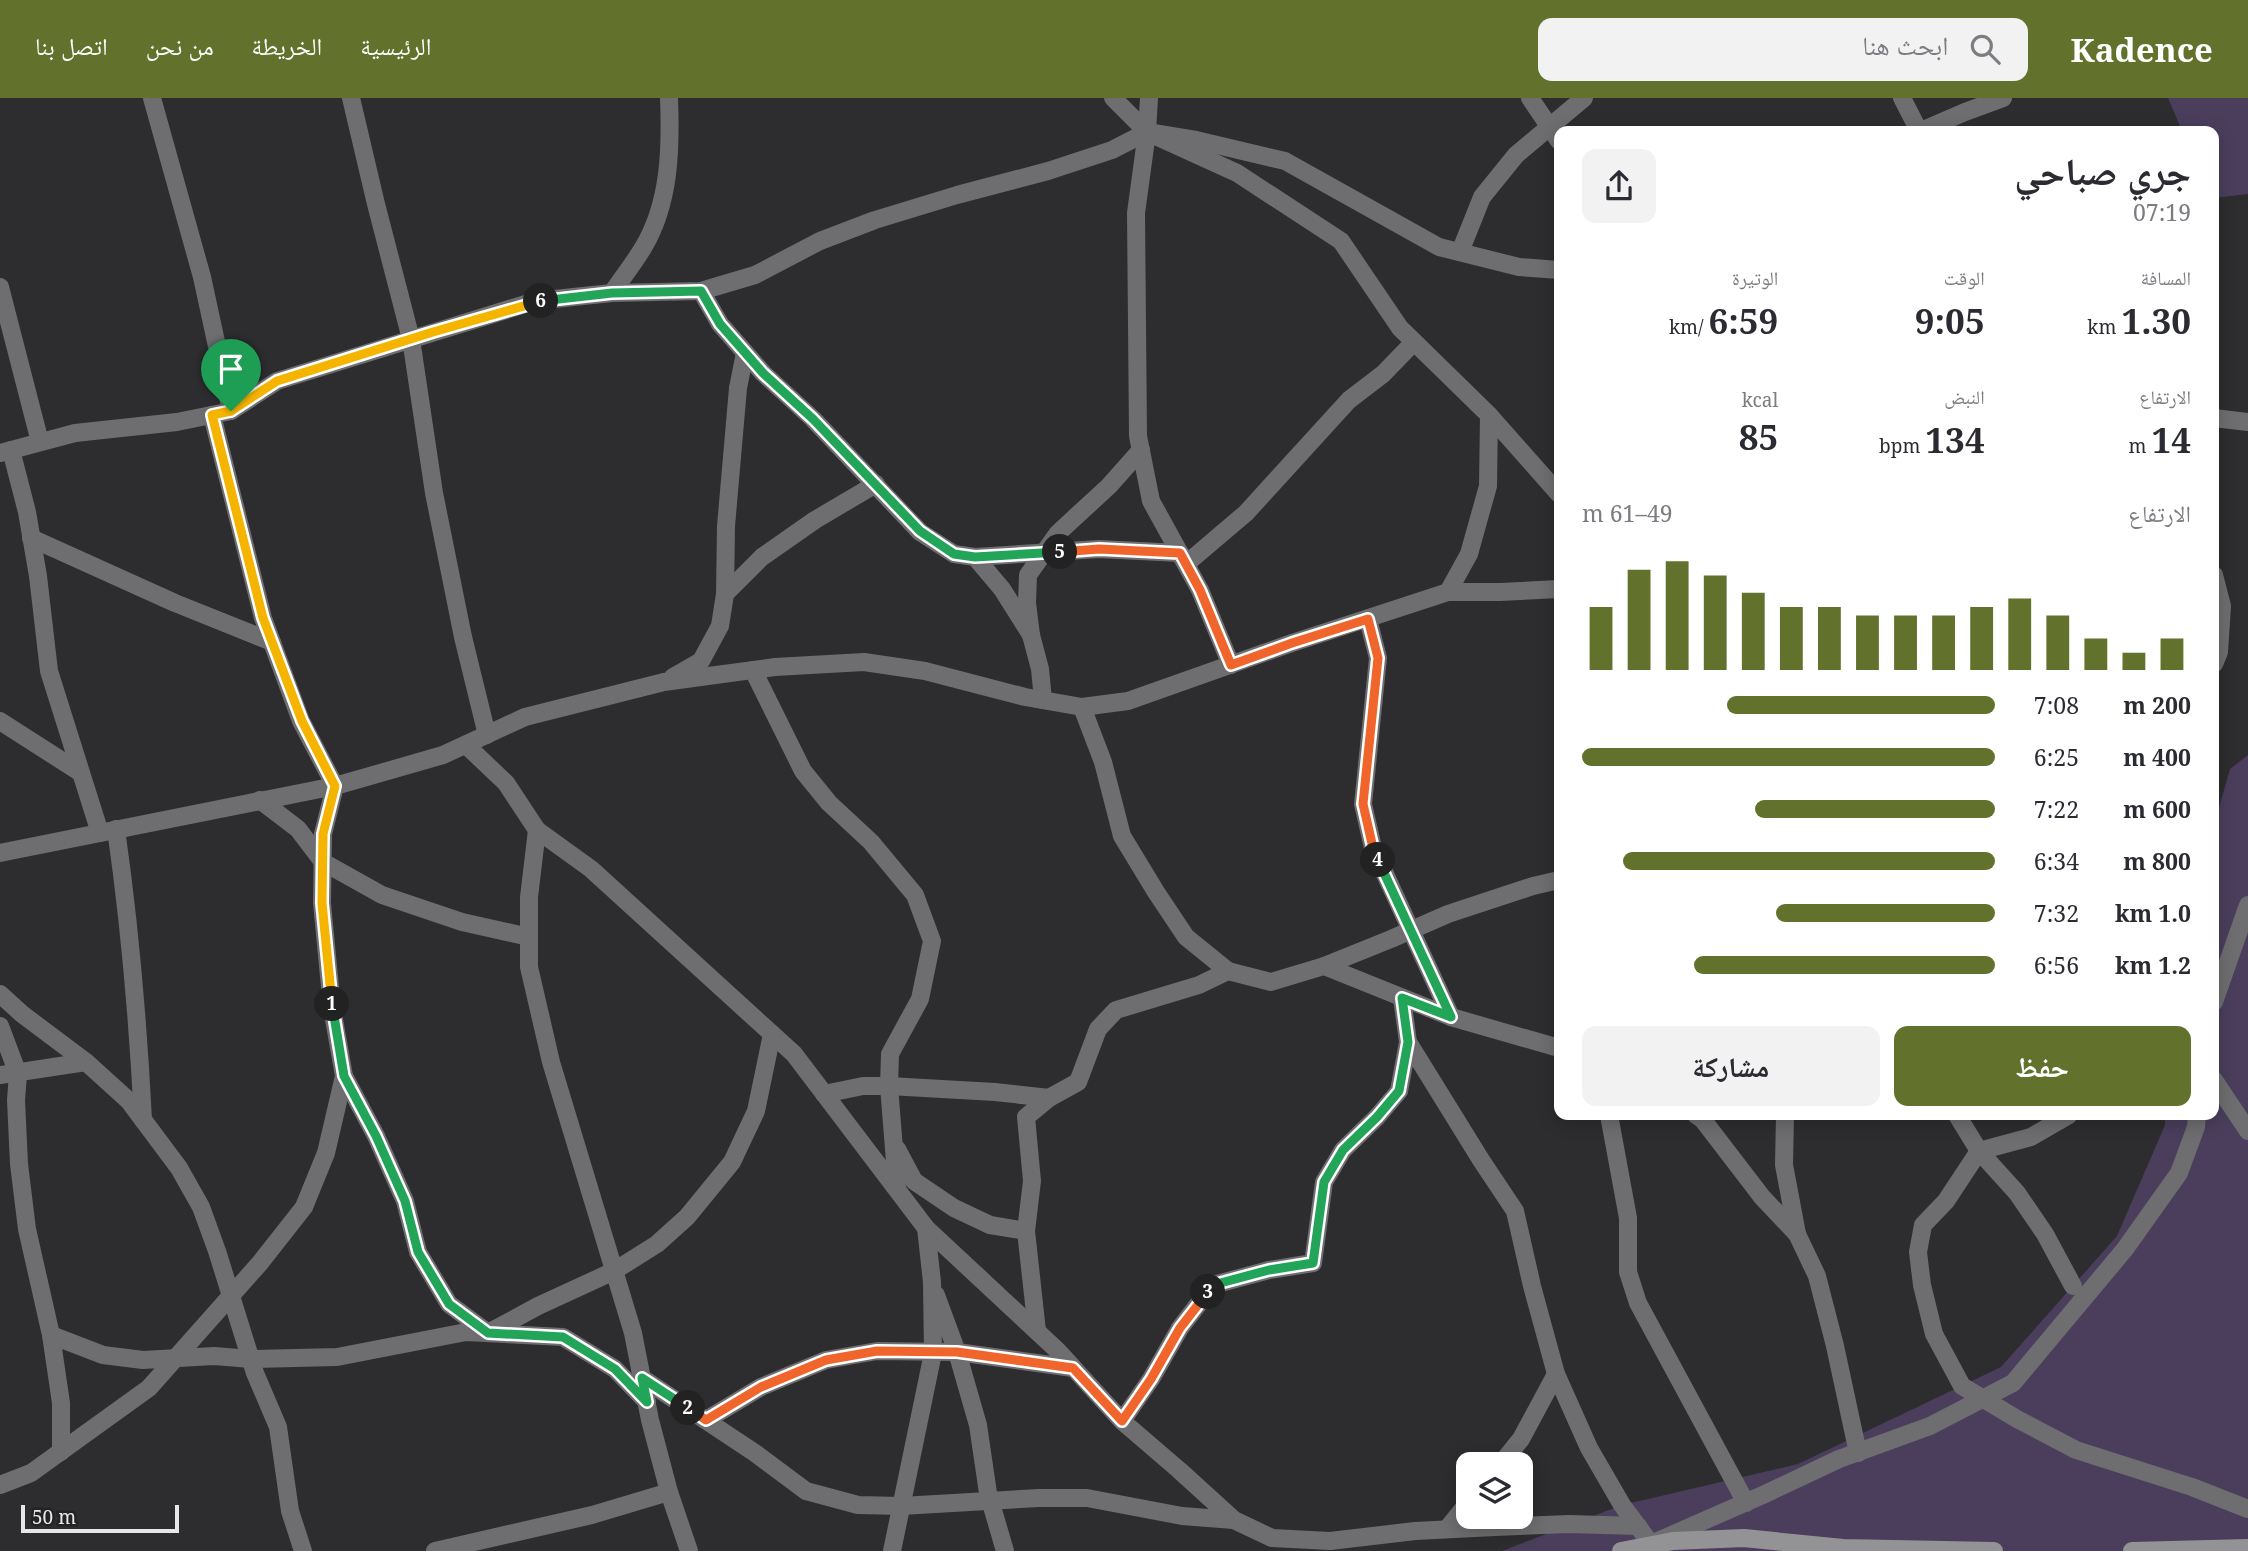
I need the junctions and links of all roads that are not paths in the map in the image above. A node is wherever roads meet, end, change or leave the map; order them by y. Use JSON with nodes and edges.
{"nodes":[{"id":1,"x":152,"y":98,"type":"edge"},
{"id":2,"x":351,"y":98,"type":"edge"},
{"id":3,"x":668,"y":98,"type":"edge"},
{"id":4,"x":1113,"y":98,"type":"edge"},
{"id":5,"x":1149,"y":98,"type":"edge"},
{"id":6,"x":1530,"y":98,"type":"edge"},
{"id":7,"x":1584,"y":98,"type":"edge"},
{"id":8,"x":1902,"y":98,"type":"edge"},
{"id":9,"x":2003,"y":98,"type":"edge"},
{"id":10,"x":1562,"y":126,"type":"edge"},
{"id":11,"x":1917,"y":126,"type":"edge"},
{"id":12,"x":1932,"y":126,"type":"edge"},
{"id":13,"x":1147,"y":132,"type":"junction"},
{"id":14,"x":1554,"y":134,"type":"edge"},
{"id":15,"x":1554,"y":136,"type":"edge"},
{"id":16,"x":1460,"y":253,"type":"junction"},
{"id":17,"x":1554,"y":270,"type":"edge"},
{"id":18,"x":0,"y":287,"type":"edge"},
{"id":19,"x":701,"y":291,"type":"junction"},
{"id":20,"x":612,"y":293,"type":"junction"},
{"id":21,"x":411,"y":339,"type":"junction"},
{"id":22,"x":1414,"y":342,"type":"junction"},
{"id":23,"x":745,"y":353,"type":"junction"},
{"id":24,"x":231,"y":411,"type":"junction"},
{"id":25,"x":212,"y":415,"type":"junction"},
{"id":26,"x":1489,"y":415,"type":"junction"},
{"id":27,"x":2219,"y":419,"type":"edge"},
{"id":28,"x":2248,"y":422,"type":"edge"},
{"id":29,"x":40,"y":442,"type":"junction"},
{"id":30,"x":1141,"y":450,"type":"junction"},
{"id":31,"x":6,"y":451,"type":"edge"},
{"id":32,"x":876,"y":484,"type":"junction"},
{"id":33,"x":1554,"y":488,"type":"edge"},
{"id":34,"x":31,"y":538,"type":"junction"},
{"id":35,"x":1044,"y":553,"type":"junction"},
{"id":36,"x":975,"y":557,"type":"junction"},
{"id":37,"x":1183,"y":559,"type":"junction"},
{"id":38,"x":1554,"y":589,"type":"edge"},
{"id":39,"x":1448,"y":592,"type":"junction"},
{"id":40,"x":725,"y":594,"type":"junction"},
{"id":41,"x":2219,"y":594,"type":"edge"},
{"id":42,"x":1368,"y":619,"type":"junction"},
{"id":43,"x":1031,"y":635,"type":"junction"},
{"id":44,"x":272,"y":642,"type":"junction"},
{"id":45,"x":2219,"y":652,"type":"edge"},
{"id":46,"x":1231,"y":665,"type":"junction"},
{"id":47,"x":753,"y":670,"type":"junction"},
{"id":48,"x":664,"y":682,"type":"junction"},
{"id":49,"x":1043,"y":700,"type":"junction"},
{"id":50,"x":1082,"y":707,"type":"junction"},
{"id":51,"x":0,"y":721,"type":"edge"},
{"id":52,"x":487,"y":735,"type":"junction"},
{"id":53,"x":466,"y":745,"type":"junction"},
{"id":54,"x":81,"y":774,"type":"junction"},
{"id":55,"x":335,"y":786,"type":"junction"},
{"id":56,"x":260,"y":800,"type":"junction"},
{"id":57,"x":537,"y":830,"type":"junction"},
{"id":58,"x":108,"y":831,"type":"junction"},
{"id":59,"x":0,"y":853,"type":"edge"},
{"id":60,"x":323,"y":862,"type":"junction"},
{"id":61,"x":1554,"y":881,"type":"edge"},
{"id":62,"x":2248,"y":905,"type":"edge"},
{"id":63,"x":1410,"y":931,"type":"junction"},
{"id":64,"x":529,"y":937,"type":"junction"},
{"id":65,"x":1324,"y":966,"type":"junction"},
{"id":66,"x":1228,"y":971,"type":"junction"},
{"id":67,"x":2219,"y":988,"type":"edge"},
{"id":68,"x":0,"y":994,"type":"edge"},
{"id":69,"x":1402,"y":998,"type":"junction"},
{"id":70,"x":1451,"y":1017,"type":"junction"},
{"id":71,"x":0,"y":1026,"type":"edge"},
{"id":72,"x":772,"y":1034,"type":"junction"},
{"id":73,"x":1408,"y":1042,"type":"junction"},
{"id":74,"x":1554,"y":1047,"type":"edge"},
{"id":75,"x":86,"y":1062,"type":"junction"},
{"id":76,"x":9,"y":1074,"type":"edge"},
{"id":77,"x":344,"y":1076,"type":"junction"},
{"id":78,"x":889,"y":1086,"type":"junction"},
{"id":79,"x":2219,"y":1087,"type":"edge"},
{"id":80,"x":824,"y":1094,"type":"junction"},
{"id":81,"x":1049,"y":1098,"type":"junction"},
{"id":82,"x":143,"y":1120,"type":"junction"},
{"id":83,"x":1610,"y":1120,"type":"edge"},
{"id":84,"x":1703,"y":1120,"type":"edge"},
{"id":85,"x":1785,"y":1120,"type":"edge"},
{"id":86,"x":1960,"y":1120,"type":"edge"},
{"id":87,"x":2060,"y":1120,"type":"edge"},
{"id":88,"x":2197,"y":1120,"type":"edge"},
{"id":89,"x":2248,"y":1130,"type":"edge"},
{"id":90,"x":892,"y":1140,"type":"junction"},
{"id":91,"x":1979,"y":1151,"type":"junction"},
{"id":92,"x":897,"y":1189,"type":"junction"},
{"id":93,"x":926,"y":1228,"type":"junction"},
{"id":94,"x":1026,"y":1231,"type":"junction"},
{"id":95,"x":1797,"y":1234,"type":"junction"},
{"id":96,"x":614,"y":1271,"type":"junction"},
{"id":97,"x":932,"y":1282,"type":"junction"},
{"id":98,"x":2073,"y":1286,"type":"dead end"},
{"id":99,"x":231,"y":1296,"type":"junction"},
{"id":100,"x":1037,"y":1331,"type":"junction"},
{"id":101,"x":488,"y":1333,"type":"junction"},
{"id":102,"x":51,"y":1335,"type":"junction"},
{"id":103,"x":957,"y":1352,"type":"junction"},
{"id":104,"x":933,"y":1353,"type":"junction"},
{"id":105,"x":251,"y":1359,"type":"junction"},
{"id":106,"x":175,"y":1360,"type":"junction"},
{"id":107,"x":1073,"y":1368,"type":"junction"},
{"id":108,"x":1556,"y":1374,"type":"junction"},
{"id":109,"x":642,"y":1378,"type":"junction"},
{"id":110,"x":1982,"y":1399,"type":"junction"},
{"id":111,"x":647,"y":1402,"type":"junction"},
{"id":112,"x":706,"y":1420,"type":"junction"},
{"id":113,"x":1122,"y":1421,"type":"junction"},
{"id":114,"x":61,"y":1452,"type":"junction"},
{"id":115,"x":1510,"y":1452,"type":"edge"},
{"id":116,"x":1858,"y":1453,"type":"junction"},
{"id":117,"x":0,"y":1485,"type":"edge"},
{"id":118,"x":669,"y":1492,"type":"junction"},
{"id":119,"x":991,"y":1502,"type":"junction"},
{"id":120,"x":1746,"y":1503,"type":"junction"},
{"id":121,"x":901,"y":1506,"type":"junction"},
{"id":122,"x":2248,"y":1508,"type":"edge"},
{"id":123,"x":1456,"y":1518,"type":"edge"},
{"id":124,"x":1234,"y":1520,"type":"junction"},
{"id":125,"x":1638,"y":1526,"type":"junction"},
{"id":126,"x":1447,"y":1529,"type":"junction"},
{"id":127,"x":1651,"y":1544,"type":"junction"},
{"id":128,"x":2248,"y":1548,"type":"edge"},
{"id":129,"x":303,"y":1551,"type":"edge"},
{"id":130,"x":435,"y":1551,"type":"edge"},
{"id":131,"x":689,"y":1551,"type":"edge"},
{"id":132,"x":892,"y":1551,"type":"edge"},
{"id":133,"x":1005,"y":1551,"type":"edge"},
{"id":134,"x":1621,"y":1551,"type":"edge"},
{"id":135,"x":1994,"y":1551,"type":"edge"},
{"id":136,"x":2132,"y":1551,"type":"edge"}],
"edges":[{"from":1,"to":24,"type":"street"},
{"from":2,"to":21,"type":"street"},
{"from":3,"to":20,"type":"street"},
{"from":4,"to":13,"type":"street"},
{"from":5,"to":13,"type":"street"},
{"from":6,"to":14,"type":"street"},
{"from":7,"to":10,"type":"street"},
{"from":8,"to":11,"type":"street"},
{"from":9,"to":12,"type":"street"},
{"from":13,"to":16,"type":"street"},
{"from":13,"to":19,"type":"street"},
{"from":13,"to":22,"type":"street"},
{"from":13,"to":30,"type":"street"},
{"from":15,"to":16,"type":"street"},
{"from":16,"to":17,"type":"street"},
{"from":18,"to":29,"type":"street"},
{"from":19,"to":20,"type":"street"},
{"from":19,"to":23,"type":"street"},
{"from":20,"to":21,"type":"street"},
{"from":21,"to":24,"type":"street"},
{"from":21,"to":52,"type":"street"},
{"from":22,"to":26,"type":"street"},
{"from":22,"to":37,"type":"street"},
{"from":23,"to":32,"type":"street"},
{"from":23,"to":40,"type":"street"},
{"from":24,"to":25,"type":"street"},
{"from":25,"to":29,"type":"street"},
{"from":25,"to":44,"type":"street"},
{"from":26,"to":33,"type":"street"},
{"from":26,"to":39,"type":"street"},
{"from":27,"to":28,"type":"street"},
{"from":29,"to":31,"type":"street"},
{"from":30,"to":35,"type":"street"},
{"from":30,"to":37,"type":"street"},
{"from":31,"to":34,"type":"street"},
{"from":32,"to":36,"type":"street"},
{"from":32,"to":40,"type":"street"},
{"from":34,"to":44,"type":"street"},
{"from":34,"to":54,"type":"street"},
{"from":35,"to":36,"type":"street"},
{"from":35,"to":37,"type":"street"},
{"from":35,"to":43,"type":"street"},
{"from":36,"to":43,"type":"street"},
{"from":37,"to":46,"type":"street"},
{"from":38,"to":39,"type":"street"},
{"from":39,"to":42,"type":"street"},
{"from":40,"to":48,"type":"street"},
{"from":41,"to":45,"type":"street"},
{"from":42,"to":46,"type":"street"},
{"from":42,"to":63,"type":"street"},
{"from":43,"to":49,"type":"street"},
{"from":44,"to":55,"type":"street"},
{"from":46,"to":50,"type":"street"},
{"from":47,"to":48,"type":"street"},
{"from":47,"to":49,"type":"street"},
{"from":47,"to":78,"type":"street"},
{"from":48,"to":52,"type":"street"},
{"from":49,"to":50,"type":"street"},
{"from":50,"to":66,"type":"street"},
{"from":51,"to":54,"type":"street"},
{"from":52,"to":53,"type":"street"},
{"from":53,"to":55,"type":"street"},
{"from":53,"to":57,"type":"street"},
{"from":54,"to":58,"type":"street"},
{"from":55,"to":56,"type":"street"},
{"from":55,"to":60,"type":"street"},
{"from":56,"to":58,"type":"street"},
{"from":56,"to":60,"type":"street"},
{"from":57,"to":64,"type":"street"},
{"from":57,"to":72,"type":"street"},
{"from":58,"to":59,"type":"street"},
{"from":58,"to":82,"type":"street"},
{"from":60,"to":64,"type":"street"},
{"from":60,"to":77,"type":"street"},
{"from":61,"to":63,"type":"street"},
{"from":62,"to":67,"type":"street"},
{"from":63,"to":65,"type":"street"},
{"from":63,"to":70,"type":"street"},
{"from":64,"to":96,"type":"street"},
{"from":65,"to":66,"type":"street"},
{"from":65,"to":69,"type":"street"},
{"from":66,"to":81,"type":"street"},
{"from":68,"to":75,"type":"street"},
{"from":69,"to":70,"type":"street"},
{"from":69,"to":73,"type":"street"},
{"from":70,"to":74,"type":"street"},
{"from":71,"to":76,"type":"street"},
{"from":72,"to":80,"type":"street"},
{"from":72,"to":96,"type":"street"},
{"from":73,"to":108,"type":"street"},
{"from":73,"to":113,"type":"street"},
{"from":75,"to":76,"type":"street"},
{"from":75,"to":82,"type":"street"},
{"from":76,"to":102,"type":"street"},
{"from":77,"to":99,"type":"street"},
{"from":77,"to":101,"type":"street"},
{"from":78,"to":80,"type":"street"},
{"from":78,"to":81,"type":"street"},
{"from":78,"to":90,"type":"street"},
{"from":79,"to":89,"type":"street"},
{"from":80,"to":92,"type":"street"},
{"from":81,"to":94,"type":"street"},
{"from":82,"to":99,"type":"street"},
{"from":83,"to":120,"type":"street"},
{"from":84,"to":95,"type":"street"},
{"from":85,"to":95,"type":"street"},
{"from":86,"to":91,"type":"street"},
{"from":87,"to":91,"type":"street"},
{"from":88,"to":110,"type":"street"},
{"from":90,"to":92,"type":"street"},
{"from":90,"to":94,"type":"street"},
{"from":91,"to":98,"type":"street"},
{"from":91,"to":110,"type":"street"},
{"from":92,"to":93,"type":"street"},
{"from":93,"to":97,"type":"street"},
{"from":93,"to":100,"type":"street"},
{"from":94,"to":100,"type":"street"},
{"from":95,"to":116,"type":"street"},
{"from":96,"to":101,"type":"street"},
{"from":96,"to":109,"type":"street"},
{"from":97,"to":103,"type":"street"},
{"from":97,"to":104,"type":"street"},
{"from":99,"to":105,"type":"street"},
{"from":99,"to":106,"type":"street"},
{"from":100,"to":107,"type":"street"},
{"from":101,"to":105,"type":"street"},
{"from":101,"to":111,"type":"street"},
{"from":102,"to":106,"type":"street"},
{"from":102,"to":114,"type":"street"},
{"from":103,"to":104,"type":"street"},
{"from":103,"to":107,"type":"street"},
{"from":103,"to":119,"type":"street"},
{"from":104,"to":112,"type":"street"},
{"from":104,"to":121,"type":"street"},
{"from":105,"to":106,"type":"street"},
{"from":105,"to":129,"type":"street"},
{"from":106,"to":114,"type":"street"},
{"from":107,"to":113,"type":"street"},
{"from":108,"to":115,"type":"street"},
{"from":108,"to":125,"type":"street"},
{"from":109,"to":111,"type":"street"},
{"from":109,"to":112,"type":"street"},
{"from":110,"to":116,"type":"street"},
{"from":110,"to":122,"type":"street"},
{"from":111,"to":118,"type":"street"},
{"from":112,"to":121,"type":"street"},
{"from":113,"to":124,"type":"street"},
{"from":114,"to":117,"type":"street"},
{"from":116,"to":120,"type":"street"},
{"from":118,"to":130,"type":"street"},
{"from":118,"to":131,"type":"street"},
{"from":119,"to":121,"type":"street"},
{"from":119,"to":124,"type":"street"},
{"from":119,"to":133,"type":"street"},
{"from":120,"to":127,"type":"street"},
{"from":121,"to":132,"type":"street"},
{"from":123,"to":126,"type":"street"},
{"from":124,"to":126,"type":"street"},
{"from":125,"to":126,"type":"street"},
{"from":125,"to":127,"type":"street"},
{"from":127,"to":134,"type":"main road"},
{"from":127,"to":135,"type":"main road"},
{"from":128,"to":136,"type":"main road"}]}
